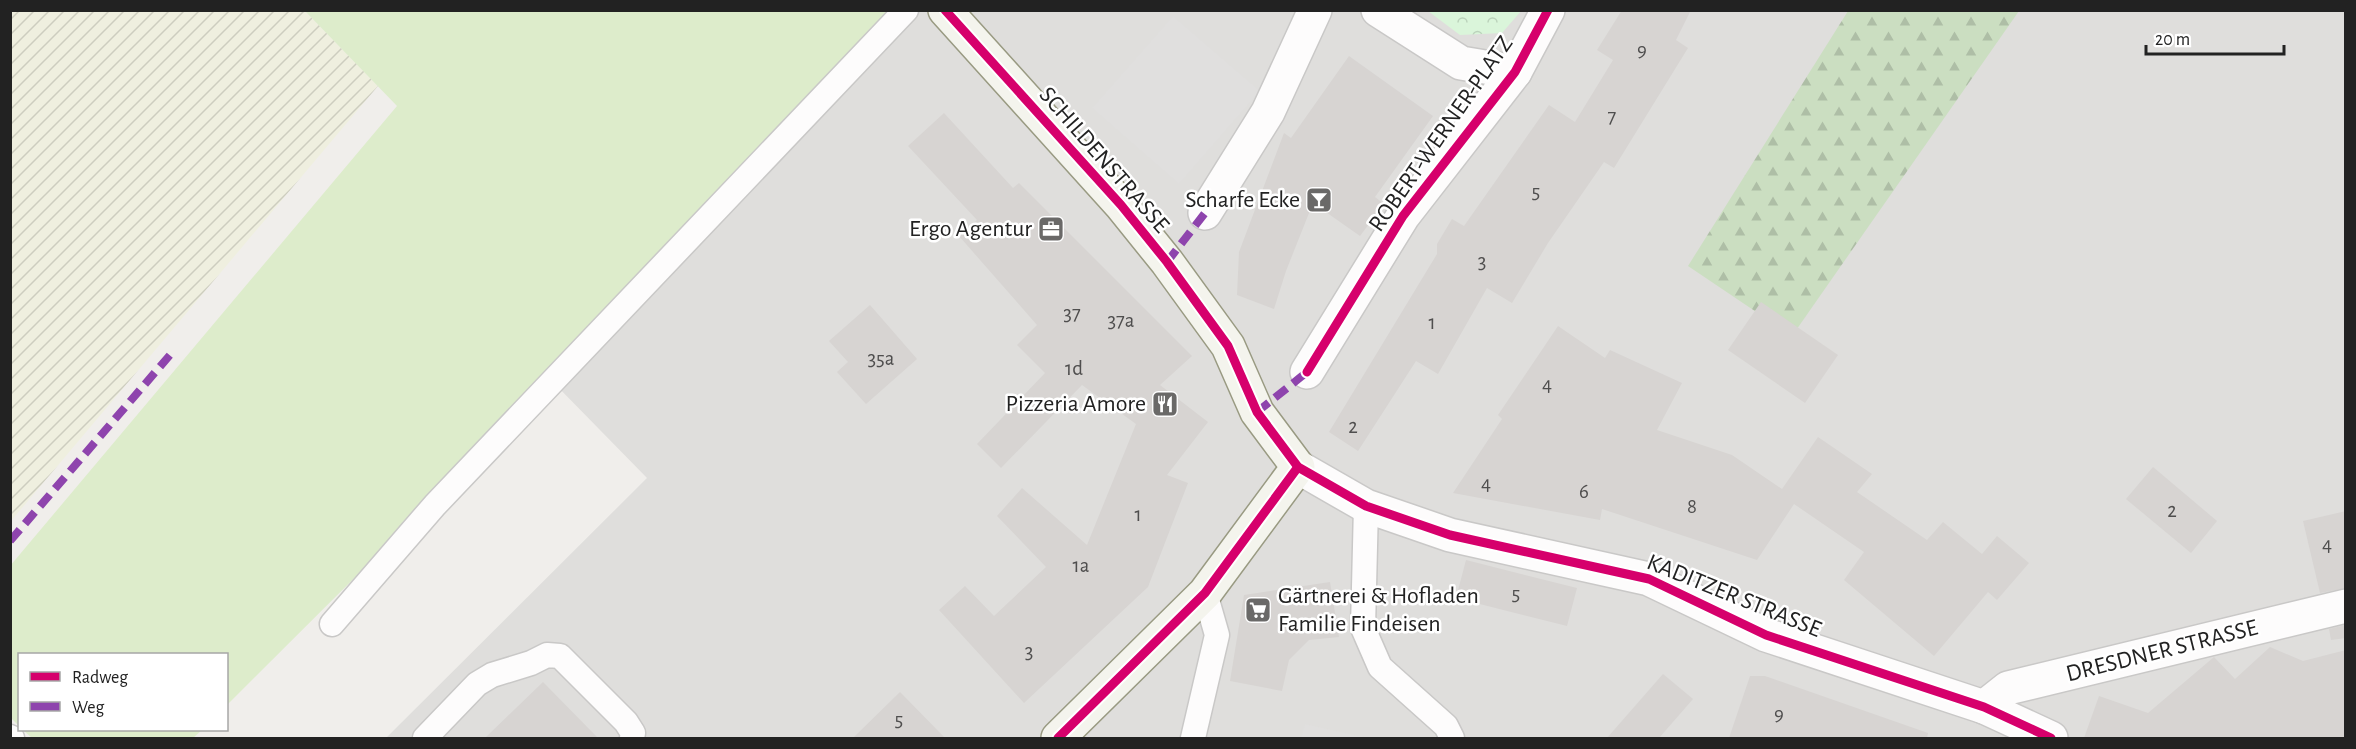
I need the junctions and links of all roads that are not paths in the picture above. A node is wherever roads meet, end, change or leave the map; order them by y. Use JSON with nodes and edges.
{"nodes":[{"id":1,"x":906,"y":10,"type":"edge"},
{"id":2,"x":945,"y":10,"type":"edge"},
{"id":3,"x":1315,"y":10,"type":"edge"},
{"id":4,"x":1378,"y":10,"type":"edge"},
{"id":5,"x":1548,"y":10,"type":"edge"},
{"id":6,"x":1515,"y":72,"type":"junction"},
{"id":7,"x":1205,"y":213,"type":"dead end"},
{"id":8,"x":1307,"y":372,"type":"dead end"},
{"id":9,"x":1298,"y":467,"type":"junction"},
{"id":10,"x":1366,"y":506,"type":"junction"},
{"id":11,"x":1205,"y":593,"type":"junction"},
{"id":12,"x":2346,"y":606,"type":"edge"},
{"id":13,"x":332,"y":624,"type":"dead end"},
{"id":14,"x":1984,"y":707,"type":"junction"},
{"id":15,"x":2040,"y":736,"type":"edge"},
{"id":16,"x":425,"y":738,"type":"edge"},
{"id":17,"x":632,"y":738,"type":"edge"},
{"id":18,"x":1058,"y":738,"type":"edge"},
{"id":19,"x":1193,"y":738,"type":"edge"},
{"id":20,"x":1452,"y":738,"type":"edge"}],
"edges":[{"from":1,"to":13,"type":"lane"},
{"from":2,"to":9,"type":"street","name":"SCHILDENSTRASSE"},
{"from":3,"to":7,"type":"street"},
{"from":4,"to":6,"type":"street","name":"ROBERT-WERNER-PLATZ"},
{"from":5,"to":6,"type":"street","name":"ROBERT-WERNER-PLATZ"},
{"from":6,"to":8,"type":"street","name":"ROBERT-WERNER-PLATZ"},
{"from":9,"to":10,"type":"street","name":"KADITZER STRASSE"},
{"from":9,"to":11,"type":"street"},
{"from":10,"to":14,"type":"street","name":"KADITZER STRASSE"},
{"from":10,"to":20,"type":"lane"},
{"from":11,"to":18,"type":"street"},
{"from":11,"to":19,"type":"lane"},
{"from":12,"to":14,"type":"street","name":"DRESDNER STRASSE"},
{"from":14,"to":15,"type":"street","name":"KADITZER STRASSE"},
{"from":16,"to":17,"type":"lane"}]}
